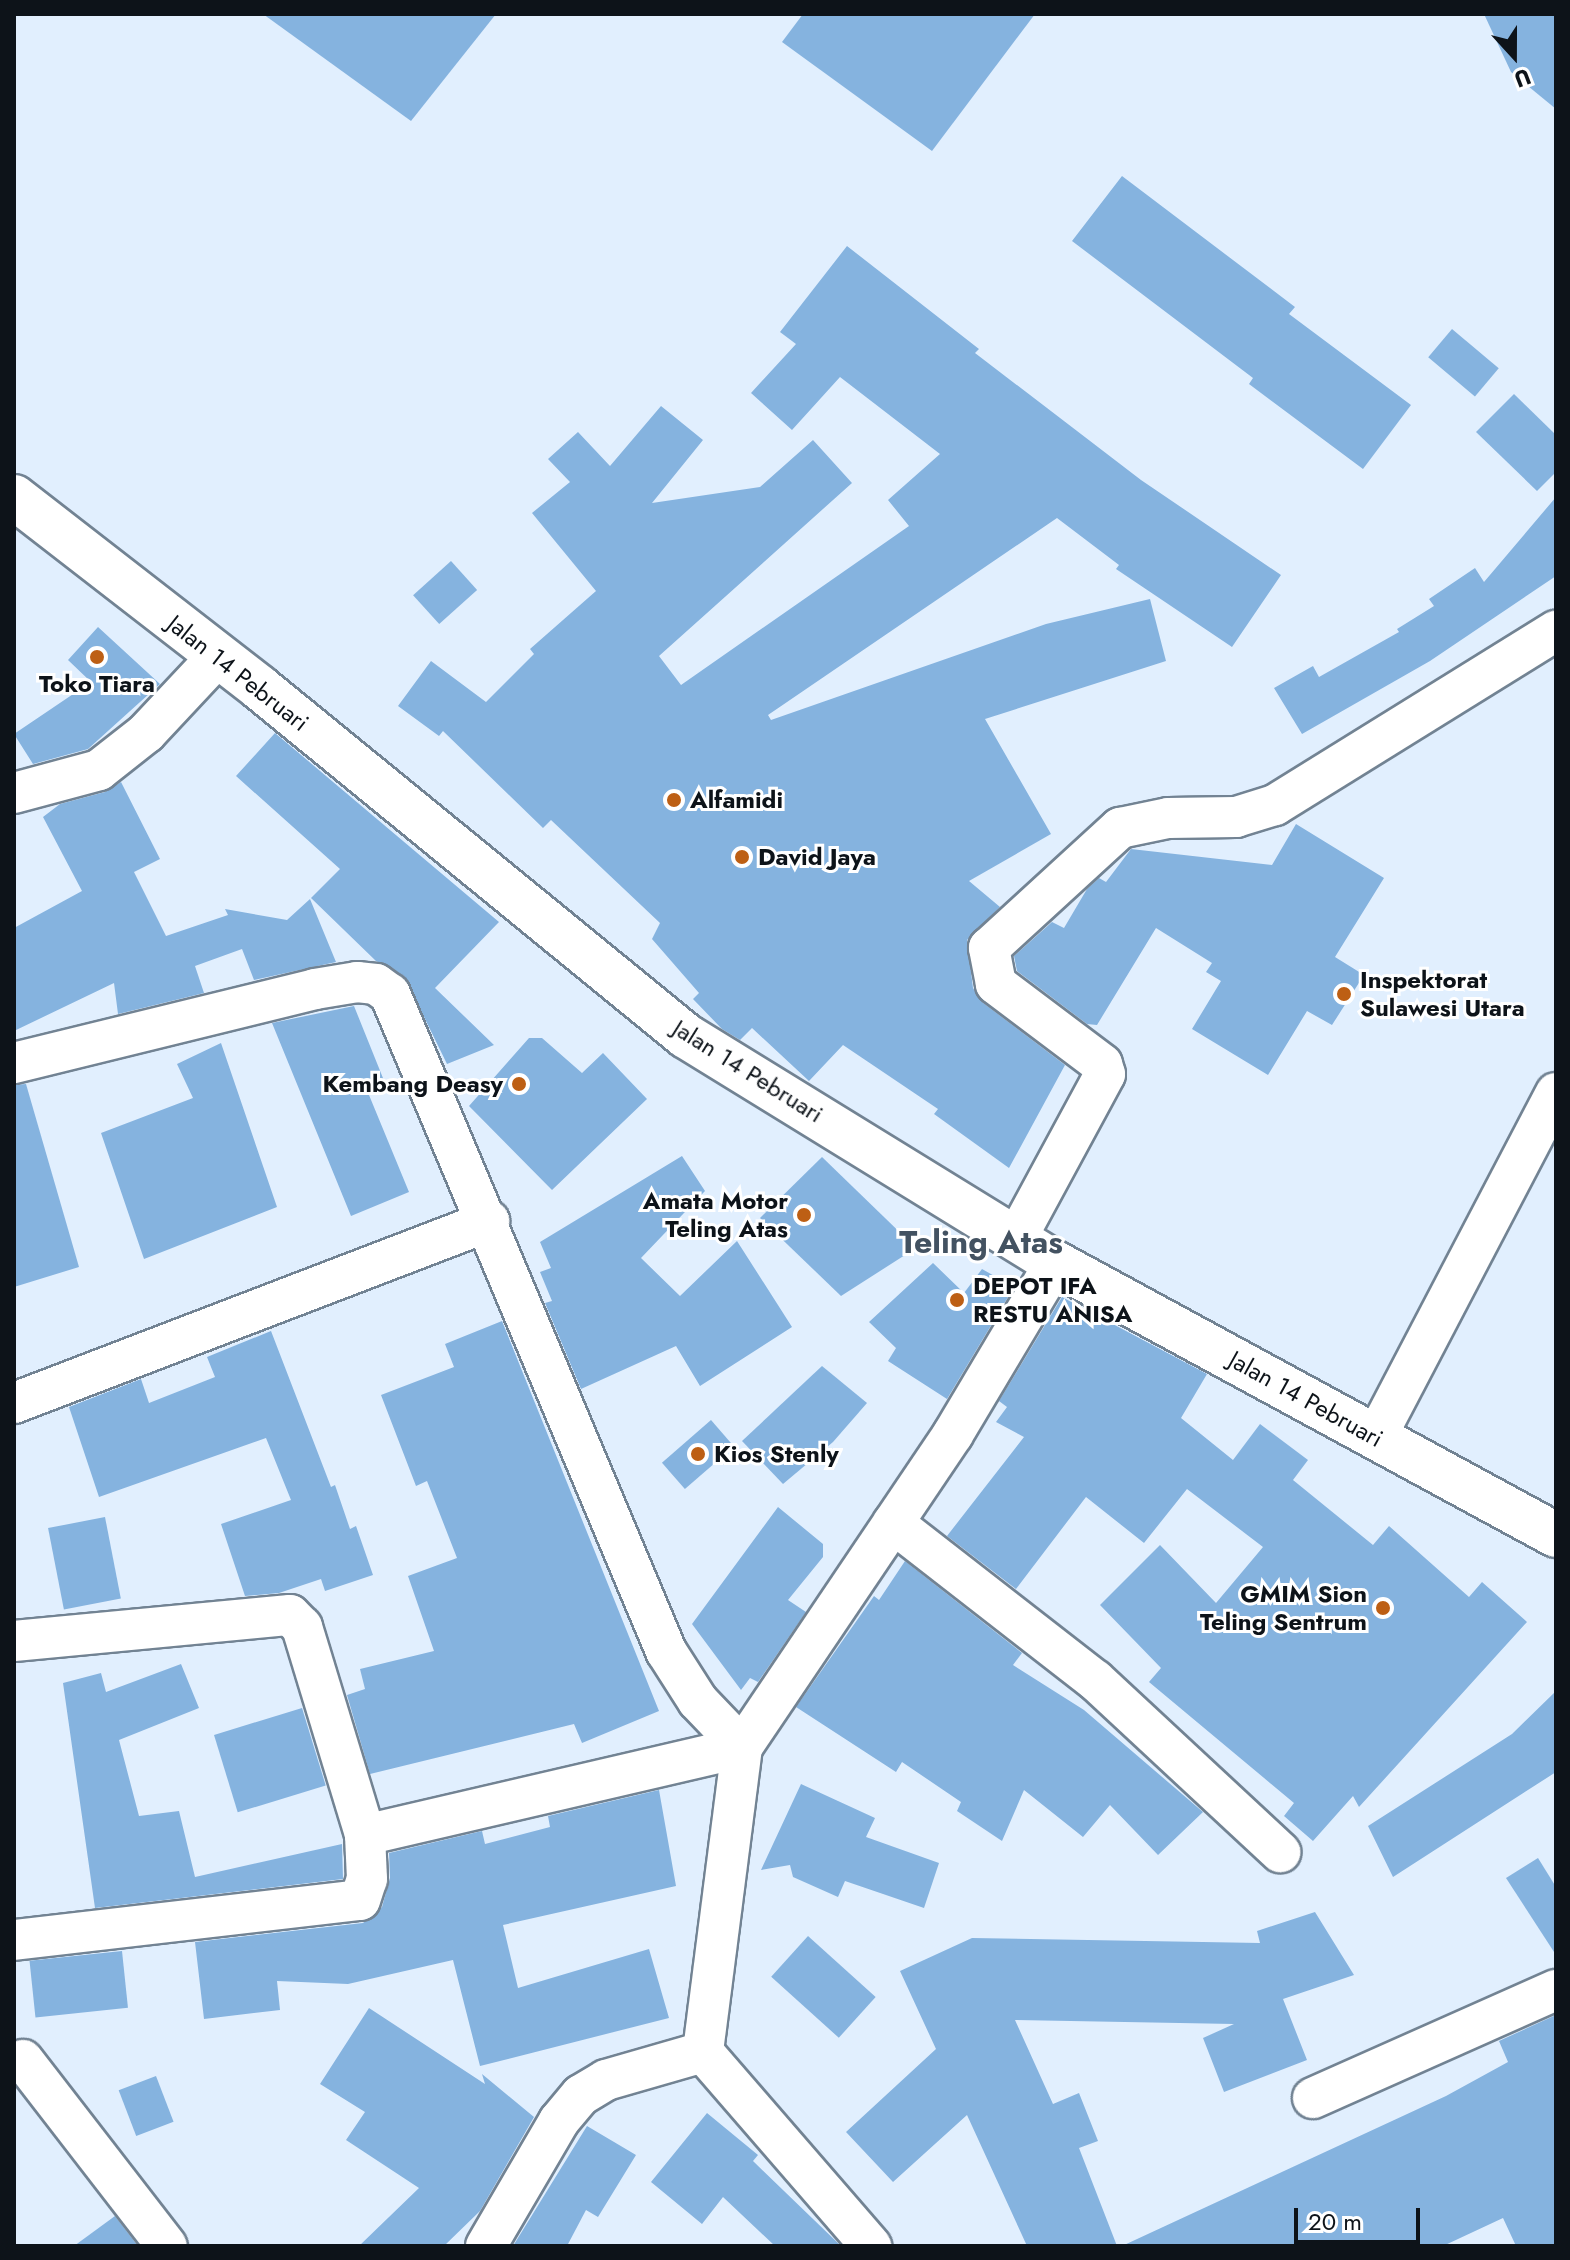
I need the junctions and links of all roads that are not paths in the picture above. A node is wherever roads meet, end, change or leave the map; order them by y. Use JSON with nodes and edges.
{"nodes":[{"id":1,"x":14,"y":497,"type":"edge"},
{"id":2,"x":1556,"y":631,"type":"edge"},
{"id":3,"x":218,"y":656,"type":"junction"},
{"id":4,"x":14,"y":793,"type":"edge"},
{"id":5,"x":14,"y":1063,"type":"edge"},
{"id":6,"x":1556,"y":1093,"type":"edge"},
{"id":7,"x":489,"y":1221,"type":"junction"},
{"id":8,"x":1017,"y":1237,"type":"junction"},
{"id":9,"x":1055,"y":1263,"type":"junction"},
{"id":10,"x":14,"y":1403,"type":"edge"},
{"id":11,"x":1376,"y":1437,"type":"junction"},
{"id":12,"x":893,"y":1523,"type":"junction"},
{"id":13,"x":1556,"y":1535,"type":"edge"},
{"id":14,"x":14,"y":1641,"type":"edge"},
{"id":15,"x":742,"y":1747,"type":"junction"},
{"id":16,"x":365,"y":1835,"type":"junction"},
{"id":17,"x":1280,"y":1852,"type":"dead end"},
{"id":18,"x":14,"y":1940,"type":"edge"},
{"id":19,"x":1556,"y":1990,"type":"edge"},
{"id":20,"x":703,"y":2052,"type":"junction"},
{"id":21,"x":23,"y":2060,"type":"dead end"},
{"id":22,"x":1313,"y":2098,"type":"dead end"},
{"id":23,"x":167,"y":2246,"type":"edge"},
{"id":24,"x":486,"y":2246,"type":"edge"},
{"id":25,"x":871,"y":2246,"type":"edge"}],
"edges":[{"from":1,"to":3,"type":"main road","name":"Jalan 14 Pebruari"},
{"from":2,"to":8,"type":"street"},
{"from":3,"to":4,"type":"street"},
{"from":3,"to":8,"type":"main road","name":"Jalan 14 Pebruari"},
{"from":5,"to":7,"type":"street"},
{"from":6,"to":11,"type":"street"},
{"from":7,"to":10,"type":"street"},
{"from":7,"to":15,"type":"street"},
{"from":8,"to":9,"type":"main road","name":"Jalan 14 Pebruari"},
{"from":9,"to":11,"type":"main road","name":"Jalan 14 Pebruari"},
{"from":9,"to":12,"type":"street"},
{"from":11,"to":13,"type":"main road","name":"Jalan 14 Pebruari"},
{"from":12,"to":15,"type":"street"},
{"from":12,"to":17,"type":"street"},
{"from":14,"to":16,"type":"street"},
{"from":15,"to":16,"type":"street"},
{"from":15,"to":20,"type":"street"},
{"from":16,"to":18,"type":"street"},
{"from":19,"to":22,"type":"street"},
{"from":20,"to":24,"type":"street"},
{"from":20,"to":25,"type":"street"},
{"from":21,"to":23,"type":"street"}]}
